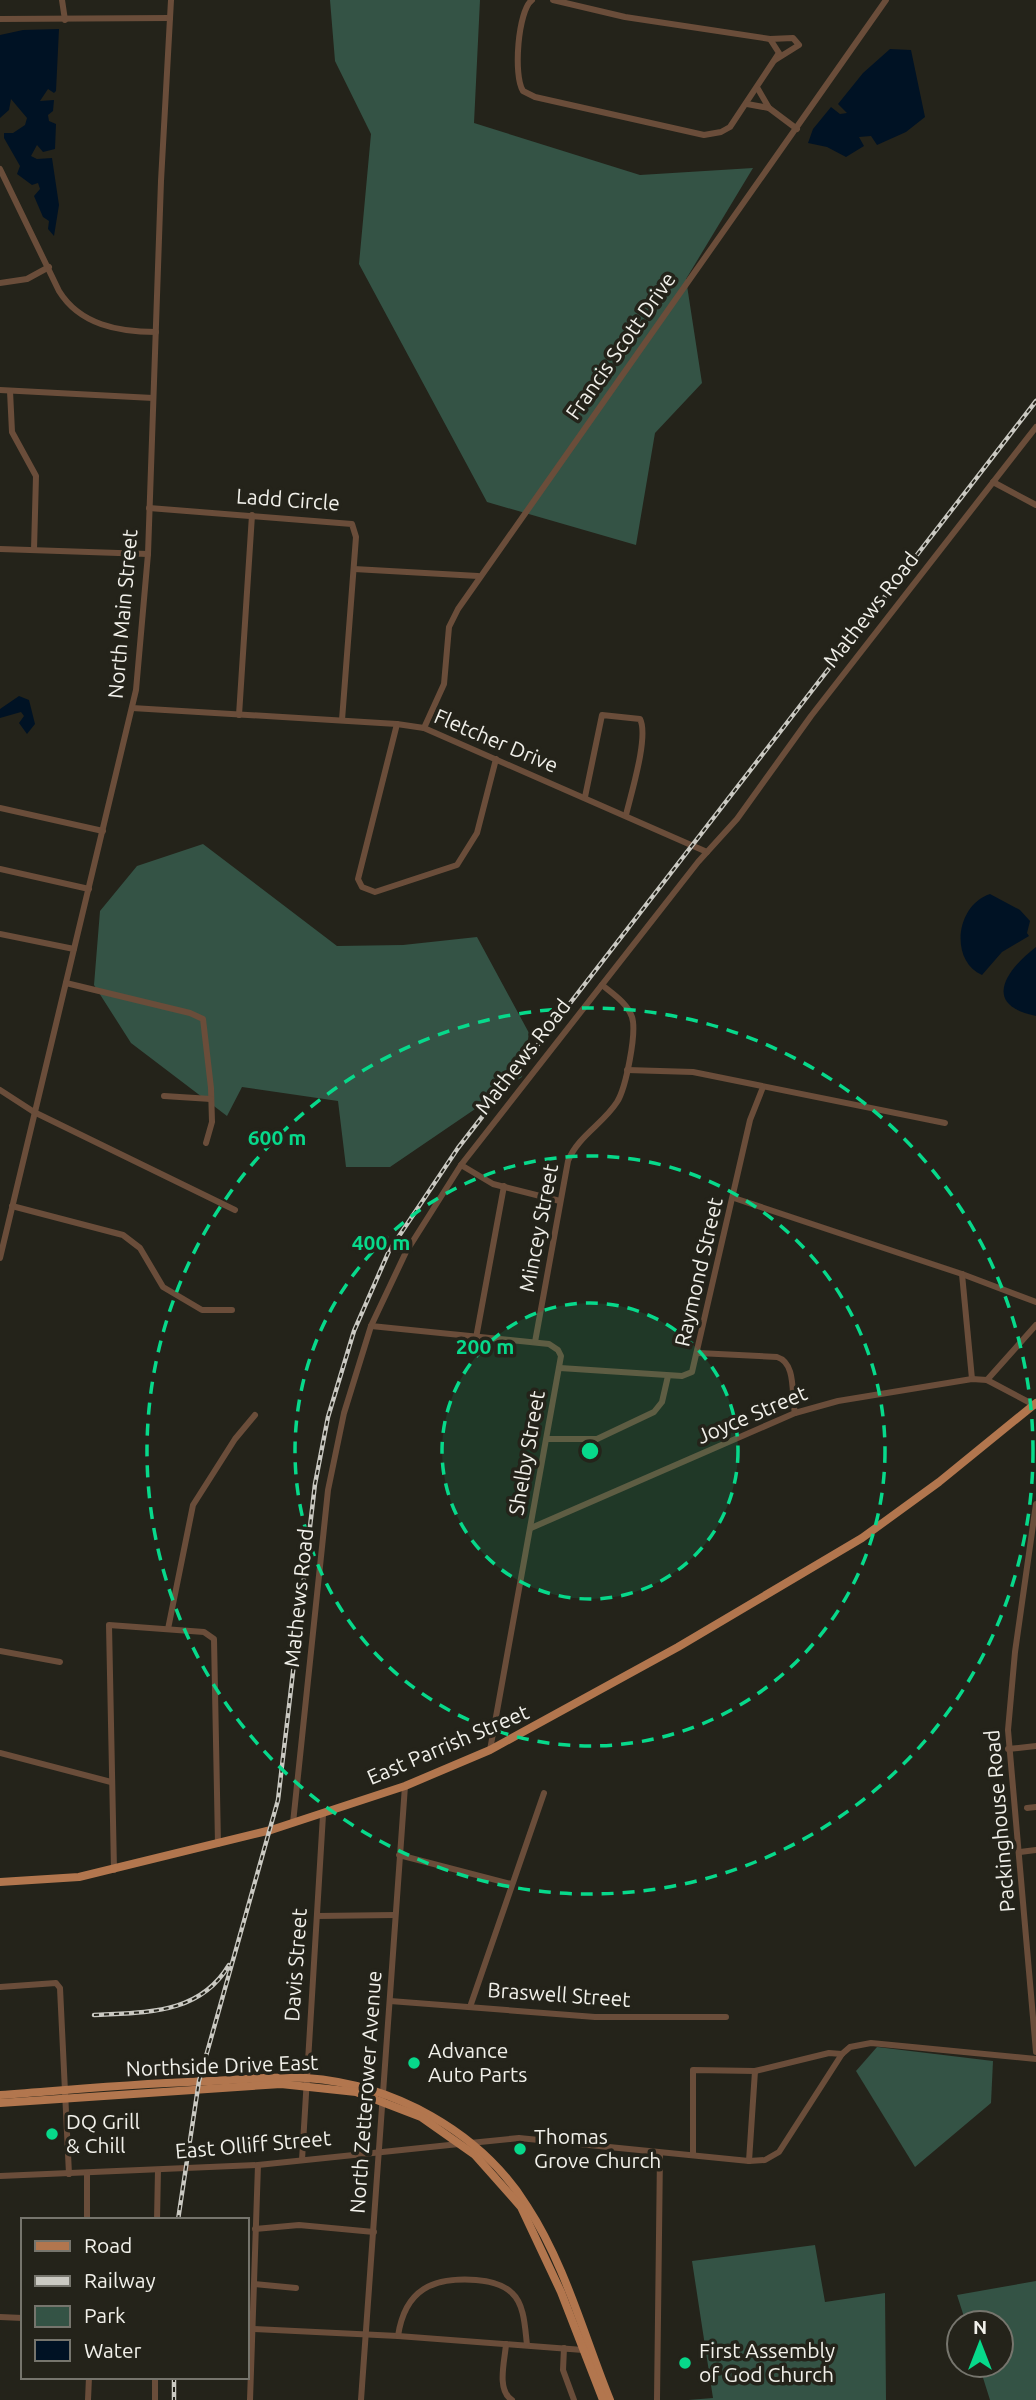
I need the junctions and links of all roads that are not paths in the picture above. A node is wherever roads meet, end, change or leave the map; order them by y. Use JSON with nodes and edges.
{"nodes":[{"id":1,"x":62,"y":0,"type":"edge"},
{"id":2,"x":171,"y":0,"type":"edge"},
{"id":3,"x":532,"y":0,"type":"edge"},
{"id":4,"x":553,"y":0,"type":"edge"},
{"id":5,"x":886,"y":0,"type":"edge"},
{"id":6,"x":170,"y":18,"type":"junction"},
{"id":7,"x":0,"y":19,"type":"edge"},
{"id":8,"x":65,"y":20,"type":"junction"},
{"id":9,"x":770,"y":39,"type":"junction"},
{"id":10,"x":775,"y":60,"type":"junction"},
{"id":11,"x":758,"y":89,"type":"junction"},
{"id":12,"x":747,"y":104,"type":"junction"},
{"id":13,"x":769,"y":108,"type":"junction"},
{"id":14,"x":797,"y":129,"type":"junction"},
{"id":15,"x":0,"y":169,"type":"edge"},
{"id":16,"x":49,"y":267,"type":"junction"},
{"id":17,"x":0,"y":283,"type":"edge"},
{"id":18,"x":156,"y":332,"type":"junction"},
{"id":19,"x":0,"y":390,"type":"edge"},
{"id":20,"x":10,"y":391,"type":"junction"},
{"id":21,"x":153,"y":398,"type":"junction"},
{"id":22,"x":1036,"y":427,"type":"edge"},
{"id":23,"x":1033,"y":436,"type":"edge"},
{"id":24,"x":993,"y":482,"type":"junction"},
{"id":25,"x":1036,"y":505,"type":"edge"},
{"id":26,"x":149,"y":508,"type":"junction"},
{"id":27,"x":252,"y":515,"type":"junction"},
{"id":28,"x":0,"y":549,"type":"edge"},
{"id":29,"x":34,"y":550,"type":"junction"},
{"id":30,"x":148,"y":554,"type":"junction"},
{"id":31,"x":354,"y":569,"type":"junction"},
{"id":32,"x":478,"y":576,"type":"junction"},
{"id":33,"x":132,"y":708,"type":"junction"},
{"id":34,"x":239,"y":715,"type":"junction"},
{"id":35,"x":342,"y":720,"type":"junction"},
{"id":36,"x":397,"y":724,"type":"junction"},
{"id":37,"x":424,"y":728,"type":"junction"},
{"id":38,"x":496,"y":759,"type":"junction"},
{"id":39,"x":585,"y":797,"type":"junction"},
{"id":40,"x":0,"y":808,"type":"edge"},
{"id":41,"x":626,"y":815,"type":"junction"},
{"id":42,"x":103,"y":831,"type":"junction"},
{"id":43,"x":708,"y":852,"type":"junction"},
{"id":44,"x":0,"y":869,"type":"edge"},
{"id":45,"x":89,"y":889,"type":"junction"},
{"id":46,"x":0,"y":934,"type":"edge"},
{"id":47,"x":74,"y":949,"type":"junction"},
{"id":48,"x":66,"y":983,"type":"junction"},
{"id":49,"x":602,"y":985,"type":"junction"},
{"id":50,"x":627,"y":1070,"type":"junction"},
{"id":51,"x":763,"y":1087,"type":"junction"},
{"id":52,"x":0,"y":1090,"type":"edge"},
{"id":53,"x":164,"y":1096,"type":"dead end"},
{"id":54,"x":211,"y":1099,"type":"junction"},
{"id":55,"x":34,"y":1112,"type":"junction"},
{"id":56,"x":945,"y":1124,"type":"dead end"},
{"id":57,"x":206,"y":1143,"type":"dead end"},
{"id":58,"x":461,"y":1165,"type":"junction"},
{"id":59,"x":504,"y":1186,"type":"junction"},
{"id":60,"x":734,"y":1198,"type":"junction"},
{"id":61,"x":560,"y":1201,"type":"junction"},
{"id":62,"x":12,"y":1206,"type":"junction"},
{"id":63,"x":234,"y":1210,"type":"dead end"},
{"id":64,"x":4,"y":1226,"type":"edge"},
{"id":65,"x":0,"y":1258,"type":"edge"},
{"id":66,"x":962,"y":1273,"type":"junction"},
{"id":67,"x":1036,"y":1302,"type":"edge"},
{"id":68,"x":232,"y":1310,"type":"dead end"},
{"id":69,"x":1036,"y":1325,"type":"edge"},
{"id":70,"x":371,"y":1326,"type":"junction"},
{"id":71,"x":477,"y":1338,"type":"junction"},
{"id":72,"x":535,"y":1342,"type":"junction"},
{"id":73,"x":698,"y":1353,"type":"junction"},
{"id":74,"x":560,"y":1368,"type":"junction"},
{"id":75,"x":668,"y":1376,"type":"junction"},
{"id":76,"x":972,"y":1379,"type":"junction"},
{"id":77,"x":986,"y":1380,"type":"junction"},
{"id":78,"x":1036,"y":1404,"type":"edge"},
{"id":79,"x":795,"y":1413,"type":"junction"},
{"id":80,"x":255,"y":1415,"type":"dead end"},
{"id":81,"x":547,"y":1439,"type":"junction"},
{"id":82,"x":1036,"y":1504,"type":"edge"},
{"id":83,"x":531,"y":1528,"type":"junction"},
{"id":84,"x":168,"y":1629,"type":"junction"},
{"id":85,"x":0,"y":1651,"type":"edge"},
{"id":86,"x":60,"y":1662,"type":"dead end"},
{"id":87,"x":1036,"y":1746,"type":"edge"},
{"id":88,"x":490,"y":1749,"type":"junction"},
{"id":89,"x":1008,"y":1749,"type":"junction"},
{"id":90,"x":0,"y":1753,"type":"edge"},
{"id":91,"x":111,"y":1782,"type":"junction"},
{"id":92,"x":405,"y":1786,"type":"junction"},
{"id":93,"x":544,"y":1793,"type":"dead end"},
{"id":94,"x":1036,"y":1807,"type":"edge"},
{"id":95,"x":1027,"y":1808,"type":"dead end"},
{"id":96,"x":323,"y":1815,"type":"junction"},
{"id":97,"x":293,"y":1823,"type":"junction"},
{"id":98,"x":218,"y":1844,"type":"junction"},
{"id":99,"x":1036,"y":1850,"type":"edge"},
{"id":100,"x":1020,"y":1852,"type":"junction"},
{"id":101,"x":399,"y":1855,"type":"junction"},
{"id":102,"x":114,"y":1870,"type":"junction"},
{"id":103,"x":0,"y":1882,"type":"edge"},
{"id":104,"x":511,"y":1884,"type":"junction"},
{"id":105,"x":396,"y":1915,"type":"junction"},
{"id":106,"x":317,"y":1916,"type":"junction"},
{"id":107,"x":0,"y":1987,"type":"edge"},
{"id":108,"x":390,"y":2001,"type":"junction"},
{"id":109,"x":470,"y":2007,"type":"junction"},
{"id":110,"x":726,"y":2017,"type":"dead end"},
{"id":111,"x":1036,"y":2052,"type":"edge"},
{"id":112,"x":842,"y":2054,"type":"junction"},
{"id":113,"x":1036,"y":2059,"type":"edge"},
{"id":114,"x":755,"y":2071,"type":"junction"},
{"id":115,"x":305,"y":2081,"type":"junction"},
{"id":116,"x":64,"y":2094,"type":"junction"},
{"id":117,"x":0,"y":2095,"type":"edge"},
{"id":118,"x":384,"y":2097,"type":"junction"},
{"id":119,"x":0,"y":2103,"type":"edge"},
{"id":120,"x":466,"y":2144,"type":"junction"},
{"id":121,"x":380,"y":2152,"type":"junction"},
{"id":122,"x":660,"y":2152,"type":"junction"},
{"id":123,"x":693,"y":2155,"type":"junction"},
{"id":124,"x":302,"y":2160,"type":"junction"},
{"id":125,"x":749,"y":2161,"type":"junction"},
{"id":126,"x":258,"y":2165,"type":"junction"},
{"id":127,"x":158,"y":2170,"type":"junction"},
{"id":128,"x":69,"y":2174,"type":"junction"},
{"id":129,"x":87,"y":2174,"type":"junction"},
{"id":130,"x":0,"y":2176,"type":"edge"},
{"id":131,"x":87,"y":2218,"type":"edge"},
{"id":132,"x":157,"y":2218,"type":"edge"},
{"id":133,"x":255,"y":2229,"type":"junction"},
{"id":134,"x":374,"y":2232,"type":"junction"},
{"id":135,"x":254,"y":2284,"type":"junction"},
{"id":136,"x":296,"y":2288,"type":"dead end"},
{"id":137,"x":0,"y":2317,"type":"edge"},
{"id":138,"x":21,"y":2318,"type":"edge"},
{"id":139,"x":253,"y":2329,"type":"junction"},
{"id":140,"x":366,"y":2334,"type":"junction"},
{"id":141,"x":398,"y":2336,"type":"junction"},
{"id":142,"x":506,"y":2343,"type":"junction"},
{"id":143,"x":527,"y":2345,"type":"junction"},
{"id":144,"x":564,"y":2348,"type":"junction"},
{"id":145,"x":583,"y":2350,"type":"junction"},
{"id":146,"x":89,"y":2379,"type":"edge"},
{"id":147,"x":155,"y":2379,"type":"edge"},
{"id":148,"x":88,"y":2400,"type":"edge"},
{"id":149,"x":155,"y":2400,"type":"edge"},
{"id":150,"x":250,"y":2400,"type":"edge"},
{"id":151,"x":361,"y":2400,"type":"edge"},
{"id":152,"x":512,"y":2400,"type":"edge"},
{"id":153,"x":574,"y":2400,"type":"edge"},
{"id":154,"x":603,"y":2400,"type":"edge"},
{"id":155,"x":610,"y":2400,"type":"edge"},
{"id":156,"x":657,"y":2400,"type":"edge"}],
"edges":[{"from":1,"to":8,"type":"street"},
{"from":2,"to":6,"type":"street","name":"North Main Street"},
{"from":3,"to":12,"type":"street"},
{"from":4,"to":9,"type":"street"},
{"from":5,"to":14,"type":"street","name":"Francis Scott Drive"},
{"from":6,"to":8,"type":"street"},
{"from":6,"to":18,"type":"street","name":"North Main Street"},
{"from":7,"to":8,"type":"street"},
{"from":9,"to":10,"type":"street"},
{"from":9,"to":10,"type":"street"},
{"from":10,"to":11,"type":"street"},
{"from":11,"to":12,"type":"street"},
{"from":11,"to":13,"type":"street"},
{"from":12,"to":13,"type":"street"},
{"from":13,"to":14,"type":"street"},
{"from":14,"to":32,"type":"street","name":"Francis Scott Drive"},
{"from":15,"to":16,"type":"street"},
{"from":16,"to":17,"type":"street"},
{"from":16,"to":18,"type":"street"},
{"from":18,"to":21,"type":"street","name":"North Main Street"},
{"from":19,"to":20,"type":"street"},
{"from":20,"to":21,"type":"street"},
{"from":20,"to":29,"type":"street"},
{"from":21,"to":26,"type":"street","name":"North Main Street"},
{"from":22,"to":23,"type":"street","name":"Mathews Road"},
{"from":23,"to":24,"type":"street","name":"Mathews Road"},
{"from":24,"to":25,"type":"street"},
{"from":24,"to":43,"type":"street","name":"Mathews Road"},
{"from":26,"to":27,"type":"street","name":"Ladd Circle"},
{"from":26,"to":30,"type":"street","name":"North Main Street"},
{"from":27,"to":31,"type":"street","name":"Ladd Circle"},
{"from":27,"to":34,"type":"street"},
{"from":28,"to":29,"type":"street"},
{"from":29,"to":30,"type":"street"},
{"from":30,"to":33,"type":"street","name":"North Main Street"},
{"from":31,"to":32,"type":"street"},
{"from":31,"to":35,"type":"street","name":"Ladd Circle"},
{"from":32,"to":37,"type":"street","name":"Francis Scott Drive"},
{"from":33,"to":34,"type":"street","name":"Fletcher Drive"},
{"from":33,"to":42,"type":"street","name":"North Main Street"},
{"from":34,"to":35,"type":"street","name":"Fletcher Drive"},
{"from":35,"to":36,"type":"street","name":"Fletcher Drive"},
{"from":36,"to":37,"type":"street","name":"Fletcher Drive"},
{"from":36,"to":38,"type":"street"},
{"from":37,"to":38,"type":"street","name":"Fletcher Drive"},
{"from":38,"to":39,"type":"street","name":"Fletcher Drive"},
{"from":39,"to":41,"type":"street","name":"Fletcher Drive"},
{"from":39,"to":41,"type":"street"},
{"from":40,"to":42,"type":"street"},
{"from":41,"to":43,"type":"street","name":"Fletcher Drive"},
{"from":42,"to":45,"type":"street","name":"North Main Street"},
{"from":43,"to":49,"type":"street","name":"Mathews Road"},
{"from":44,"to":45,"type":"street"},
{"from":45,"to":47,"type":"street","name":"North Main Street"},
{"from":46,"to":47,"type":"street"},
{"from":47,"to":48,"type":"street","name":"North Main Street"},
{"from":48,"to":54,"type":"street"},
{"from":48,"to":55,"type":"street","name":"North Main Street"},
{"from":49,"to":50,"type":"street","name":"Mincey Street"},
{"from":49,"to":58,"type":"street","name":"Mathews Road"},
{"from":50,"to":51,"type":"street"},
{"from":50,"to":61,"type":"street","name":"Mincey Street"},
{"from":51,"to":56,"type":"street"},
{"from":51,"to":60,"type":"street","name":"Raymond Street"},
{"from":52,"to":55,"type":"street"},
{"from":53,"to":54,"type":"street"},
{"from":54,"to":57,"type":"street"},
{"from":55,"to":62,"type":"street","name":"North Main Street"},
{"from":55,"to":63,"type":"street"},
{"from":58,"to":59,"type":"street"},
{"from":58,"to":70,"type":"street","name":"Mathews Road"},
{"from":59,"to":61,"type":"street"},
{"from":59,"to":71,"type":"street"},
{"from":60,"to":66,"type":"street"},
{"from":60,"to":73,"type":"street","name":"Raymond Street"},
{"from":61,"to":72,"type":"street","name":"Mincey Street"},
{"from":62,"to":64,"type":"street","name":"North Main Street"},
{"from":62,"to":68,"type":"street"},
{"from":64,"to":65,"type":"street","name":"North Main Street"},
{"from":66,"to":67,"type":"street"},
{"from":66,"to":76,"type":"street"},
{"from":69,"to":77,"type":"street"},
{"from":70,"to":71,"type":"street"},
{"from":70,"to":97,"type":"street","name":"Mathews Road"},
{"from":71,"to":72,"type":"street"},
{"from":72,"to":74,"type":"street","name":"Shelby Street"},
{"from":73,"to":75,"type":"street","name":"Raymond Street"},
{"from":73,"to":79,"type":"street"},
{"from":74,"to":75,"type":"street"},
{"from":74,"to":81,"type":"street","name":"Shelby Street"},
{"from":75,"to":81,"type":"street"},
{"from":76,"to":77,"type":"street","name":"Joyce Street"},
{"from":76,"to":79,"type":"street","name":"Joyce Street"},
{"from":77,"to":78,"type":"street","name":"Joyce Street"},
{"from":78,"to":88,"type":"main road","name":"East Parrish Street"},
{"from":79,"to":83,"type":"street","name":"Joyce Street"},
{"from":80,"to":84,"type":"street"},
{"from":81,"to":83,"type":"street","name":"Shelby Street"},
{"from":82,"to":89,"type":"street","name":"Packinghouse Road"},
{"from":83,"to":88,"type":"street","name":"Shelby Street"},
{"from":84,"to":91,"type":"street"},
{"from":84,"to":98,"type":"street"},
{"from":85,"to":86,"type":"street"},
{"from":87,"to":89,"type":"street"},
{"from":88,"to":92,"type":"main road","name":"East Parrish Street"},
{"from":89,"to":100,"type":"street","name":"Packinghouse Road"},
{"from":90,"to":91,"type":"street"},
{"from":91,"to":102,"type":"street"},
{"from":92,"to":96,"type":"main road","name":"East Parrish Street"},
{"from":92,"to":101,"type":"street","name":"North Zetterower Avenue"},
{"from":93,"to":104,"type":"street"},
{"from":94,"to":95,"type":"street"},
{"from":96,"to":97,"type":"main road","name":"East Parrish Street"},
{"from":96,"to":106,"type":"street","name":"Davis Street"},
{"from":97,"to":98,"type":"main road","name":"East Parrish Street"},
{"from":98,"to":102,"type":"main road","name":"East Parrish Street"},
{"from":99,"to":100,"type":"street"},
{"from":100,"to":111,"type":"street","name":"Packinghouse Road"},
{"from":101,"to":104,"type":"street"},
{"from":101,"to":105,"type":"street","name":"North Zetterower Avenue"},
{"from":102,"to":103,"type":"main road","name":"East Parrish Street"},
{"from":104,"to":109,"type":"street"},
{"from":105,"to":106,"type":"street"},
{"from":105,"to":108,"type":"street","name":"North Zetterower Avenue"},
{"from":106,"to":115,"type":"street","name":"Davis Street"},
{"from":107,"to":116,"type":"street"},
{"from":108,"to":109,"type":"street","name":"Braswell Street"},
{"from":108,"to":118,"type":"street","name":"North Zetterower Avenue"},
{"from":109,"to":110,"type":"street","name":"Braswell Street"},
{"from":112,"to":113,"type":"street"},
{"from":112,"to":114,"type":"street"},
{"from":112,"to":125,"type":"street","name":"East Olliff Street"},
{"from":114,"to":123,"type":"street"},
{"from":114,"to":125,"type":"street"},
{"from":115,"to":116,"type":"main road","name":"Northside Drive East"},
{"from":115,"to":118,"type":"main road","name":"Northside Drive East"},
{"from":115,"to":124,"type":"street","name":"Davis Street"},
{"from":116,"to":117,"type":"main road","name":"Northside Drive East"},
{"from":116,"to":119,"type":"main road","name":"Northside Drive East"},
{"from":116,"to":128,"type":"street"},
{"from":118,"to":120,"type":"main road","name":"Northside Drive East"},
{"from":118,"to":121,"type":"street","name":"North Zetterower Avenue"},
{"from":120,"to":121,"type":"street","name":"East Olliff Street"},
{"from":120,"to":122,"type":"street","name":"East Olliff Street"},
{"from":120,"to":145,"type":"main road","name":"Northside Drive East"},
{"from":120,"to":155,"type":"main road","name":"Northside Drive East"},
{"from":121,"to":124,"type":"street","name":"East Olliff Street"},
{"from":121,"to":134,"type":"street","name":"North Zetterower Avenue"},
{"from":122,"to":123,"type":"street","name":"East Olliff Street"},
{"from":122,"to":156,"type":"street"},
{"from":123,"to":125,"type":"street","name":"East Olliff Street"},
{"from":124,"to":126,"type":"street","name":"East Olliff Street"},
{"from":126,"to":127,"type":"street","name":"East Olliff Street"},
{"from":126,"to":133,"type":"street"},
{"from":127,"to":129,"type":"street","name":"East Olliff Street"},
{"from":127,"to":132,"type":"street"},
{"from":128,"to":129,"type":"street","name":"East Olliff Street"},
{"from":128,"to":130,"type":"street","name":"East Olliff Street"},
{"from":129,"to":131,"type":"street"},
{"from":133,"to":134,"type":"street"},
{"from":133,"to":135,"type":"street"},
{"from":134,"to":140,"type":"street","name":"North Zetterower Avenue"},
{"from":135,"to":136,"type":"street"},
{"from":135,"to":139,"type":"street"},
{"from":137,"to":138,"type":"street"},
{"from":139,"to":140,"type":"street"},
{"from":139,"to":150,"type":"street"},
{"from":140,"to":141,"type":"street"},
{"from":140,"to":151,"type":"street","name":"North Zetterower Avenue"},
{"from":141,"to":142,"type":"street"},
{"from":141,"to":143,"type":"street"},
{"from":142,"to":143,"type":"street"},
{"from":142,"to":152,"type":"street"},
{"from":143,"to":144,"type":"street"},
{"from":144,"to":145,"type":"street"},
{"from":144,"to":153,"type":"street"},
{"from":145,"to":154,"type":"main road","name":"Northside Drive East"},
{"from":146,"to":148,"type":"street"},
{"from":147,"to":149,"type":"street"}]}
